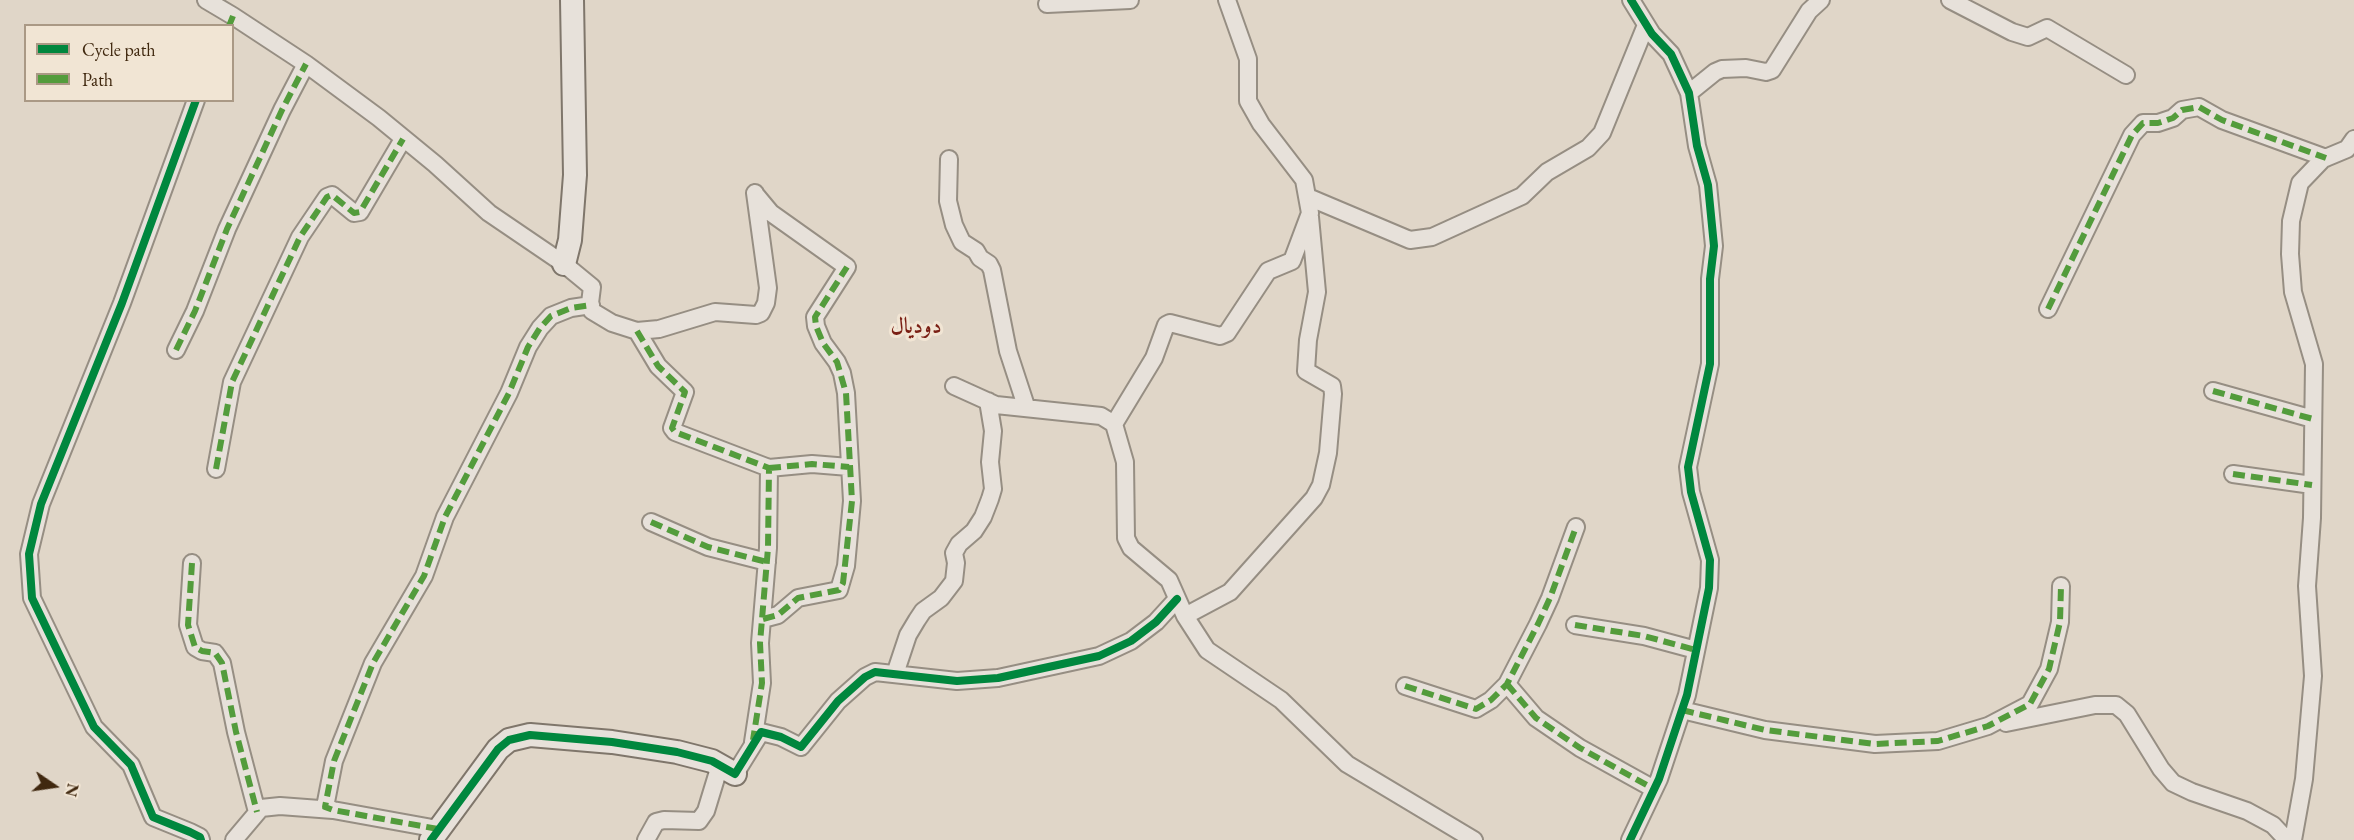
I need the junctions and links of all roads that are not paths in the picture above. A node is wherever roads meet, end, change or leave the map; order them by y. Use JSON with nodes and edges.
{"nodes":[{"id":1,"x":206,"y":0,"type":"edge"},
{"id":2,"x":573,"y":0,"type":"edge"},
{"id":3,"x":1130,"y":0,"type":"edge"},
{"id":4,"x":1227,"y":0,"type":"edge"},
{"id":5,"x":1631,"y":0,"type":"edge"},
{"id":6,"x":1821,"y":0,"type":"edge"},
{"id":7,"x":1950,"y":0,"type":"edge"},
{"id":8,"x":1047,"y":4,"type":"dead end"},
{"id":9,"x":231,"y":21,"type":"edge"},
{"id":10,"x":1646,"y":25,"type":"junction"},
{"id":11,"x":306,"y":64,"type":"junction"},
{"id":12,"x":2126,"y":75,"type":"dead end"},
{"id":13,"x":1689,"y":93,"type":"junction"},
{"id":14,"x":195,"y":102,"type":"edge"},
{"id":15,"x":403,"y":139,"type":"junction"},
{"id":16,"x":2354,"y":139,"type":"edge"},
{"id":17,"x":2326,"y":158,"type":"junction"},
{"id":18,"x":949,"y":159,"type":"dead end"},
{"id":19,"x":1309,"y":205,"type":"junction"},
{"id":20,"x":564,"y":264,"type":"junction"},
{"id":21,"x":591,"y":305,"type":"junction"},
{"id":22,"x":2048,"y":309,"type":"dead end"},
{"id":23,"x":638,"y":331,"type":"junction"},
{"id":24,"x":176,"y":350,"type":"dead end"},
{"id":25,"x":954,"y":386,"type":"dead end"},
{"id":26,"x":2213,"y":391,"type":"dead end"},
{"id":27,"x":988,"y":401,"type":"junction"},
{"id":28,"x":1026,"y":406,"type":"junction"},
{"id":29,"x":2313,"y":419,"type":"junction"},
{"id":30,"x":1114,"y":424,"type":"junction"},
{"id":31,"x":849,"y":466,"type":"junction"},
{"id":32,"x":216,"y":468,"type":"dead end"},
{"id":33,"x":769,"y":468,"type":"junction"},
{"id":34,"x":2233,"y":474,"type":"dead end"},
{"id":35,"x":2312,"y":485,"type":"junction"},
{"id":36,"x":651,"y":522,"type":"dead end"},
{"id":37,"x":1576,"y":527,"type":"dead end"},
{"id":38,"x":767,"y":562,"type":"junction"},
{"id":39,"x":192,"y":563,"type":"dead end"},
{"id":40,"x":2061,"y":586,"type":"dead end"},
{"id":41,"x":1177,"y":599,"type":"junction"},
{"id":42,"x":1185,"y":616,"type":"junction"},
{"id":43,"x":763,"y":619,"type":"junction"},
{"id":44,"x":1575,"y":625,"type":"dead end"},
{"id":45,"x":1696,"y":650,"type":"junction"},
{"id":46,"x":895,"y":674,"type":"junction"},
{"id":47,"x":1507,"y":684,"type":"junction"},
{"id":48,"x":1405,"y":686,"type":"dead end"},
{"id":49,"x":1682,"y":710,"type":"junction"},
{"id":50,"x":1988,"y":726,"type":"junction"},
{"id":51,"x":753,"y":742,"type":"junction"},
{"id":52,"x":727,"y":770,"type":"junction"},
{"id":53,"x":1654,"y":789,"type":"junction"},
{"id":54,"x":333,"y":810,"type":"junction"},
{"id":55,"x":257,"y":812,"type":"junction"},
{"id":56,"x":435,"y":835,"type":"edge"},
{"id":57,"x":201,"y":840,"type":"edge"},
{"id":58,"x":234,"y":840,"type":"edge"},
{"id":59,"x":646,"y":840,"type":"edge"},
{"id":60,"x":1474,"y":840,"type":"edge"},
{"id":61,"x":1630,"y":840,"type":"edge"},
{"id":62,"x":2287,"y":840,"type":"edge"},
{"id":63,"x":2293,"y":840,"type":"edge"}],
"edges":[{"from":1,"to":9,"type":"street"},
{"from":2,"to":20,"type":"street"},
{"from":3,"to":8,"type":"street"},
{"from":4,"to":19,"type":"street"},
{"from":5,"to":10,"type":"street"},
{"from":6,"to":13,"type":"street"},
{"from":7,"to":12,"type":"street"},
{"from":9,"to":11,"type":"street"},
{"from":10,"to":13,"type":"street"},
{"from":10,"to":19,"type":"street"},
{"from":11,"to":15,"type":"street"},
{"from":11,"to":24,"type":"street"},
{"from":13,"to":45,"type":"street"},
{"from":14,"to":57,"type":"street"},
{"from":15,"to":20,"type":"street"},
{"from":15,"to":32,"type":"street"},
{"from":16,"to":17,"type":"street"},
{"from":17,"to":22,"type":"street"},
{"from":17,"to":29,"type":"street"},
{"from":18,"to":28,"type":"street"},
{"from":19,"to":30,"type":"street"},
{"from":19,"to":42,"type":"street"},
{"from":20,"to":21,"type":"street"},
{"from":21,"to":23,"type":"street"},
{"from":21,"to":54,"type":"street"},
{"from":23,"to":31,"type":"street"},
{"from":23,"to":33,"type":"street"},
{"from":25,"to":27,"type":"street"},
{"from":26,"to":29,"type":"street"},
{"from":27,"to":28,"type":"street"},
{"from":27,"to":46,"type":"street"},
{"from":28,"to":30,"type":"street"},
{"from":29,"to":35,"type":"street"},
{"from":30,"to":41,"type":"street"},
{"from":31,"to":33,"type":"street"},
{"from":31,"to":43,"type":"street"},
{"from":33,"to":38,"type":"street"},
{"from":34,"to":35,"type":"street"},
{"from":35,"to":63,"type":"street"},
{"from":36,"to":38,"type":"street"},
{"from":37,"to":47,"type":"street"},
{"from":38,"to":43,"type":"street"},
{"from":39,"to":55,"type":"street"},
{"from":40,"to":50,"type":"street"},
{"from":41,"to":42,"type":"street"},
{"from":41,"to":46,"type":"street"},
{"from":42,"to":60,"type":"street"},
{"from":43,"to":51,"type":"street"},
{"from":44,"to":45,"type":"street"},
{"from":45,"to":49,"type":"street"},
{"from":46,"to":51,"type":"street"},
{"from":47,"to":48,"type":"street"},
{"from":47,"to":53,"type":"street"},
{"from":49,"to":50,"type":"street"},
{"from":49,"to":53,"type":"street"},
{"from":50,"to":62,"type":"street"},
{"from":51,"to":52,"type":"street"},
{"from":52,"to":56,"type":"street"},
{"from":52,"to":59,"type":"street"},
{"from":53,"to":61,"type":"street"},
{"from":54,"to":55,"type":"street"},
{"from":54,"to":56,"type":"street"},
{"from":55,"to":58,"type":"street"}]}
